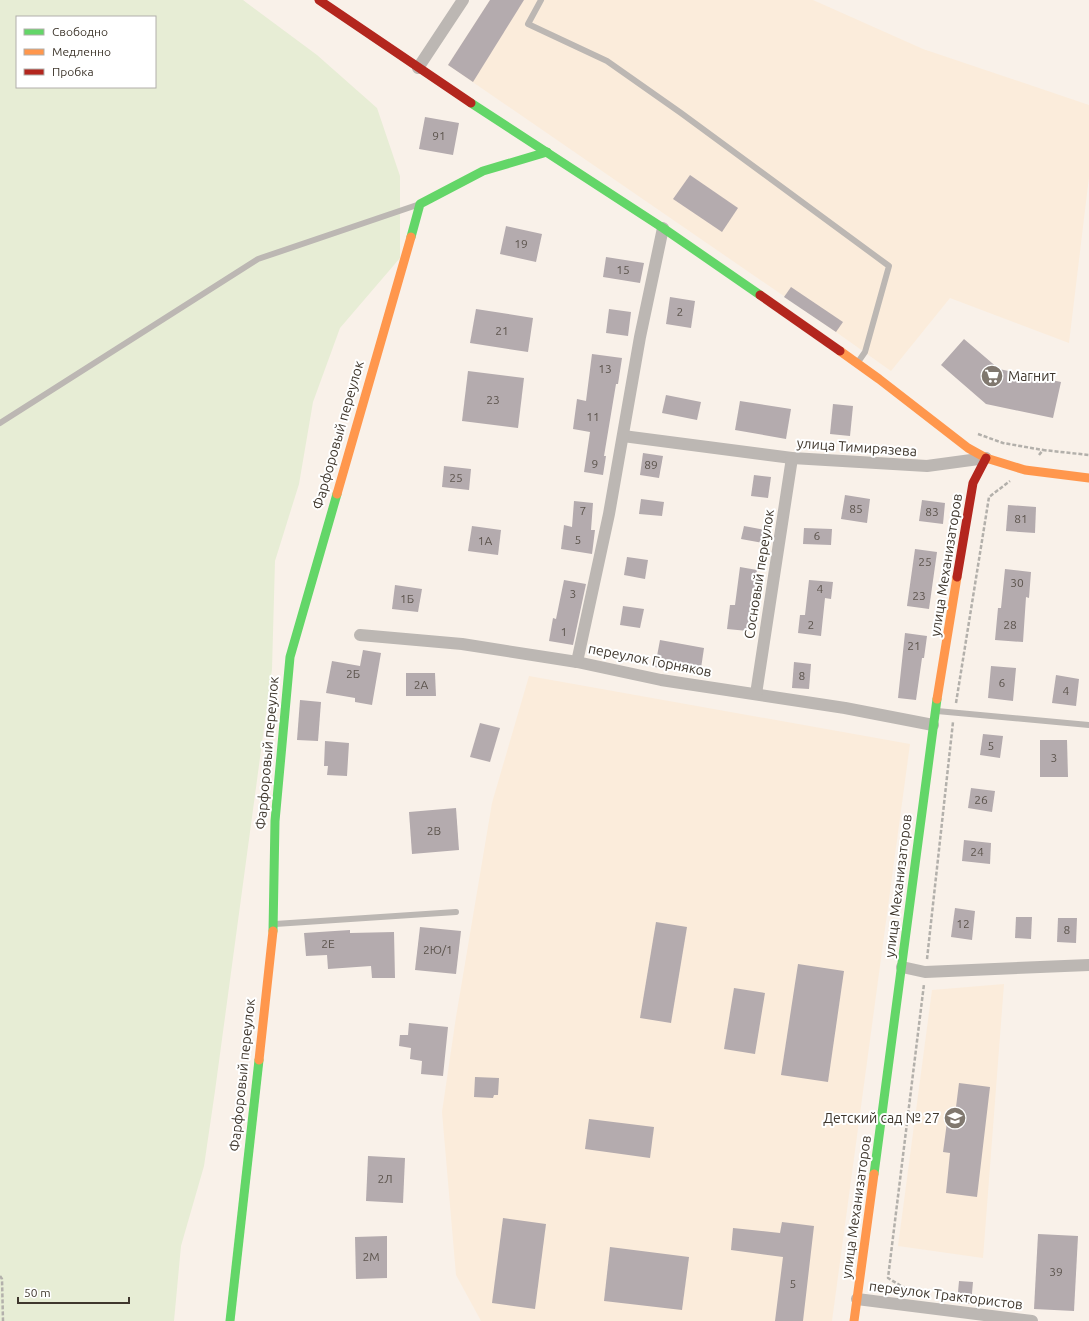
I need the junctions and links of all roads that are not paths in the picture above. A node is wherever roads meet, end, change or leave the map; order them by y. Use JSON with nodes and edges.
{"nodes":[{"id":1,"x":319,"y":0,"type":"edge"},
{"id":2,"x":463,"y":0,"type":"edge"},
{"id":3,"x":541,"y":0,"type":"edge"},
{"id":4,"x":418,"y":68,"type":"junction"},
{"id":5,"x":547,"y":152,"type":"junction"},
{"id":6,"x":420,"y":204,"type":"junction"},
{"id":7,"x":662,"y":228,"type":"junction"},
{"id":8,"x":857,"y":363,"type":"junction"},
{"id":9,"x":0,"y":423,"type":"edge"},
{"id":10,"x":623,"y":436,"type":"junction"},
{"id":11,"x":792,"y":458,"type":"junction"},
{"id":12,"x":986,"y":458,"type":"junction"},
{"id":13,"x":1089,"y":478,"type":"edge"},
{"id":14,"x":360,"y":635,"type":"dead end"},
{"id":15,"x":577,"y":662,"type":"junction"},
{"id":16,"x":756,"y":694,"type":"junction"},
{"id":17,"x":936,"y":711,"type":"junction"},
{"id":18,"x":933,"y":725,"type":"junction"},
{"id":19,"x":1089,"y":725,"type":"edge"},
{"id":20,"x":456,"y":912,"type":"dead end"},
{"id":21,"x":274,"y":925,"type":"junction"},
{"id":22,"x":1089,"y":965,"type":"edge"},
{"id":23,"x":902,"y":967,"type":"junction"},
{"id":24,"x":857,"y":1299,"type":"junction"},
{"id":25,"x":230,"y":1321,"type":"edge"},
{"id":26,"x":854,"y":1321,"type":"edge"},
{"id":27,"x":1032,"y":1321,"type":"edge"}],
"edges":[{"from":1,"to":4,"type":"street"},
{"from":2,"to":4,"type":"street"},
{"from":3,"to":8,"type":"lane"},
{"from":4,"to":5,"type":"street"},
{"from":5,"to":6,"type":"street"},
{"from":5,"to":7,"type":"street"},
{"from":6,"to":9,"type":"lane"},
{"from":6,"to":21,"type":"street","name":"Фарфоровый переулок"},
{"from":7,"to":8,"type":"street"},
{"from":7,"to":10,"type":"street"},
{"from":8,"to":12,"type":"street"},
{"from":10,"to":11,"type":"street","name":"улица Тимирязева"},
{"from":10,"to":15,"type":"street"},
{"from":11,"to":12,"type":"street","name":"улица Тимирязева"},
{"from":11,"to":16,"type":"street","name":"Сосновый переулок"},
{"from":12,"to":13,"type":"street","name":"улица Тимирязева"},
{"from":12,"to":17,"type":"street","name":"улица Механизаторов"},
{"from":14,"to":15,"type":"street","name":"переулок Горняков"},
{"from":15,"to":16,"type":"street","name":"переулок Горняков"},
{"from":16,"to":18,"type":"street","name":"переулок Горняков"},
{"from":17,"to":18,"type":"street","name":"улица Механизаторов"},
{"from":17,"to":19,"type":"lane"},
{"from":18,"to":23,"type":"street","name":"улица Механизаторов"},
{"from":20,"to":21,"type":"lane"},
{"from":21,"to":25,"type":"street","name":"Фарфоровый переулок"},
{"from":22,"to":23,"type":"street"},
{"from":23,"to":24,"type":"street","name":"улица Механизаторов"},
{"from":24,"to":26,"type":"street","name":"улица Механизаторов"},
{"from":24,"to":27,"type":"street","name":"переулок Трактористов"}]}
